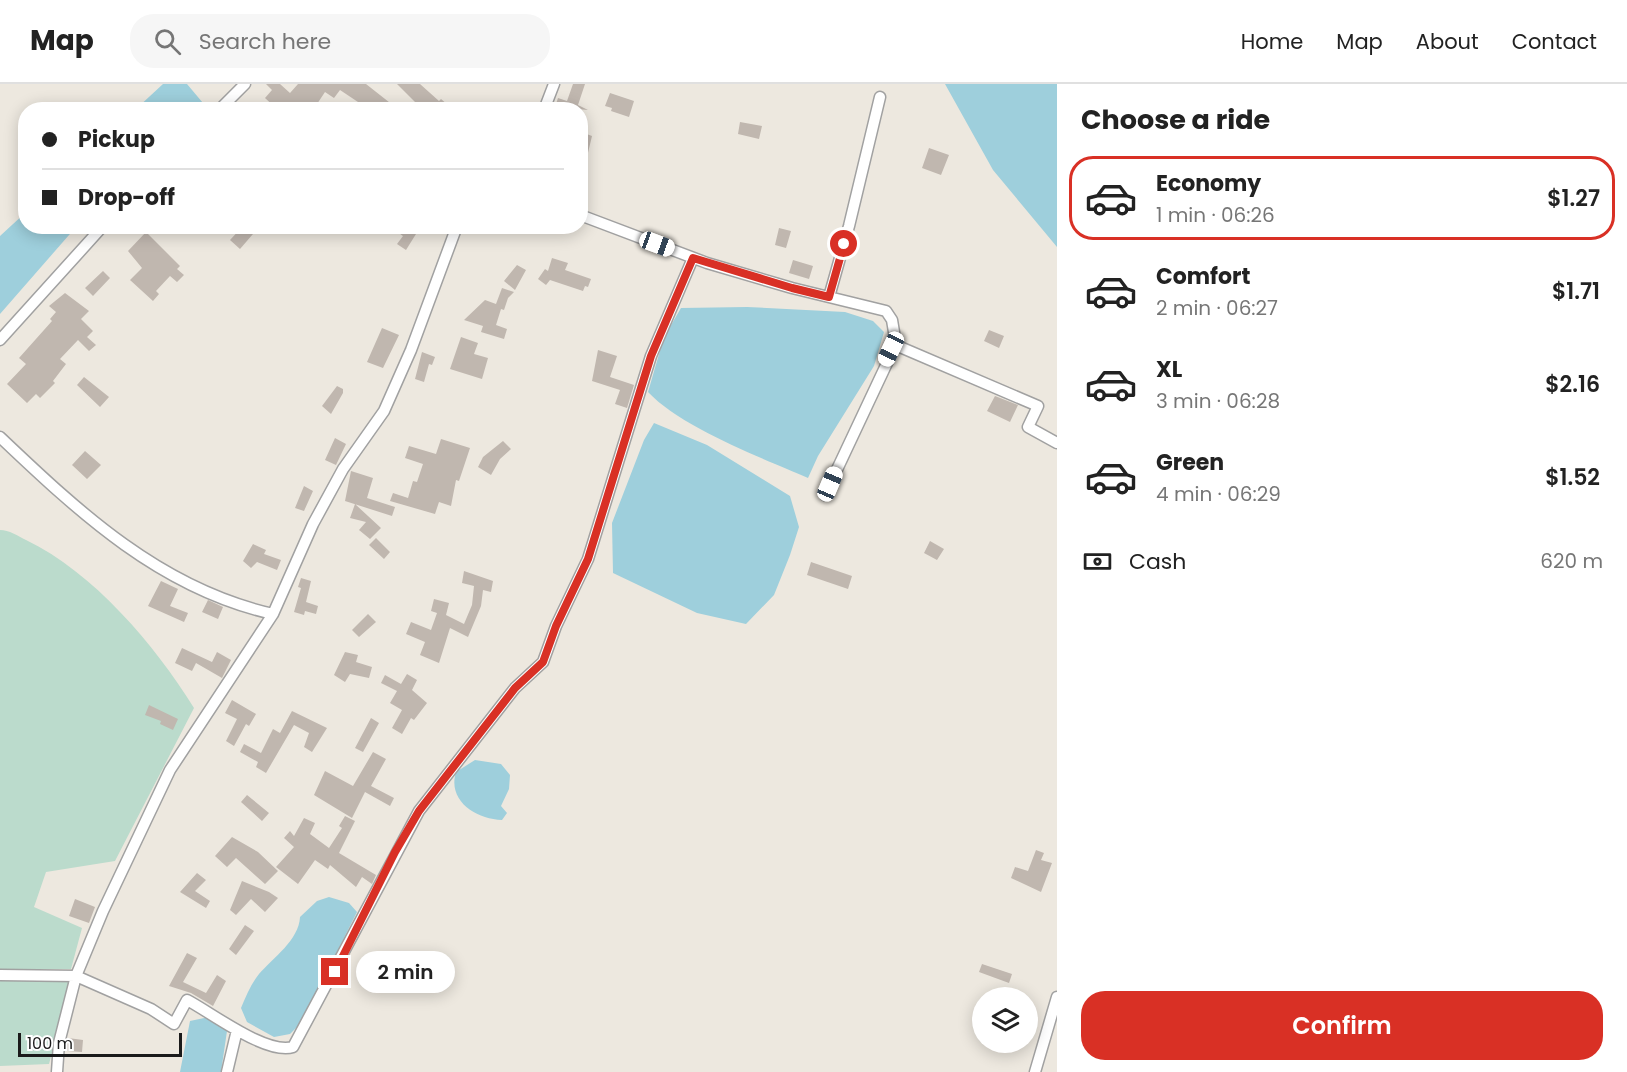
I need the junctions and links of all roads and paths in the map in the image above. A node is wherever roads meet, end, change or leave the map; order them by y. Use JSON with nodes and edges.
{"nodes":[{"id":1,"x":245,"y":84,"type":"edge"},
{"id":2,"x":554,"y":84,"type":"edge"},
{"id":3,"x":880,"y":97,"type":"dead end"},
{"id":4,"x":227,"y":102,"type":"edge"},
{"id":5,"x":547,"y":102,"type":"edge"},
{"id":6,"x":588,"y":218,"type":"edge"},
{"id":7,"x":96,"y":234,"type":"edge"},
{"id":8,"x":454,"y":234,"type":"edge"},
{"id":9,"x":693,"y":258,"type":"junction"},
{"id":10,"x":829,"y":297,"type":"junction"},
{"id":11,"x":0,"y":340,"type":"edge"},
{"id":12,"x":896,"y":344,"type":"junction"},
{"id":13,"x":0,"y":437,"type":"edge"},
{"id":14,"x":1057,"y":443,"type":"edge"},
{"id":15,"x":825,"y":495,"type":"dead end"},
{"id":16,"x":273,"y":614,"type":"junction"},
{"id":17,"x":0,"y":975,"type":"edge"},
{"id":18,"x":76,"y":976,"type":"junction"},
{"id":19,"x":1057,"y":996,"type":"edge"},
{"id":20,"x":237,"y":1030,"type":"junction"},
{"id":21,"x":57,"y":1072,"type":"edge"},
{"id":22,"x":227,"y":1072,"type":"edge"},
{"id":23,"x":1035,"y":1072,"type":"edge"}],
"edges":[{"from":1,"to":4,"type":"street"},
{"from":2,"to":5,"type":"street"},
{"from":3,"to":10,"type":"street"},
{"from":6,"to":9,"type":"street"},
{"from":7,"to":11,"type":"street"},
{"from":8,"to":16,"type":"street"},
{"from":9,"to":10,"type":"street"},
{"from":9,"to":20,"type":"street"},
{"from":10,"to":12,"type":"street"},
{"from":12,"to":14,"type":"street"},
{"from":12,"to":15,"type":"street"},
{"from":13,"to":16,"type":"street"},
{"from":16,"to":18,"type":"street"},
{"from":17,"to":18,"type":"street"},
{"from":18,"to":20,"type":"street"},
{"from":18,"to":21,"type":"street"},
{"from":19,"to":23,"type":"street"},
{"from":20,"to":22,"type":"street"}]}
